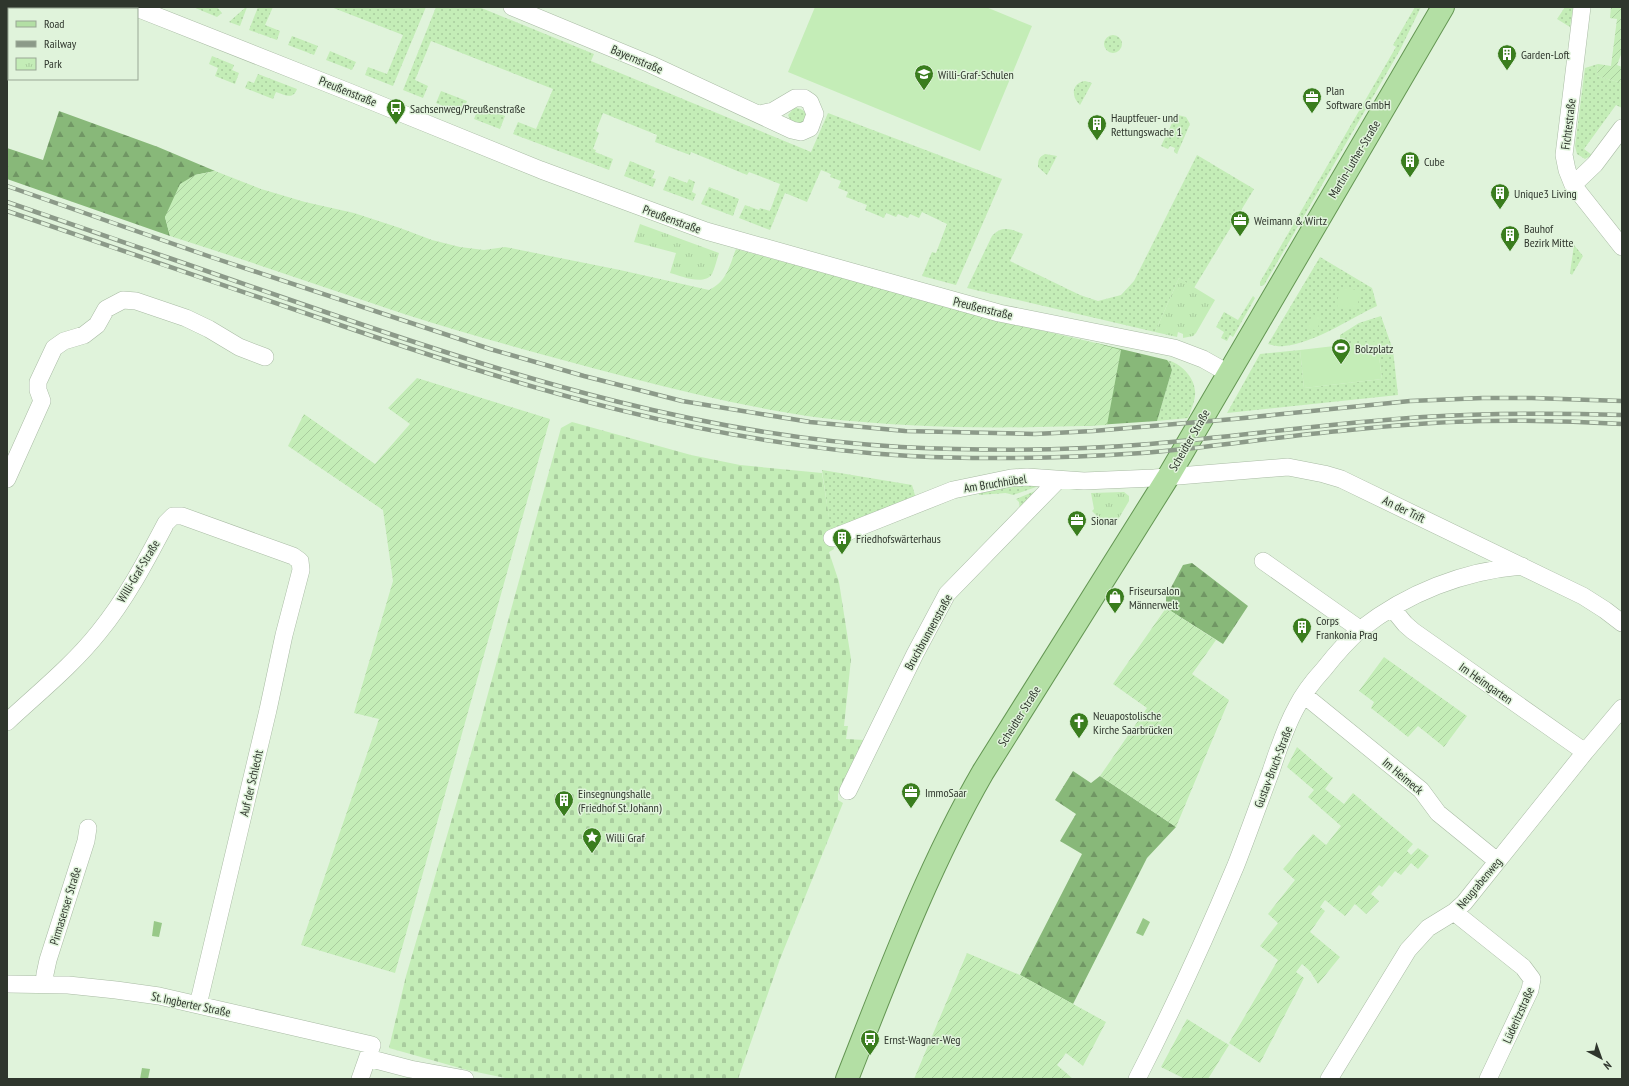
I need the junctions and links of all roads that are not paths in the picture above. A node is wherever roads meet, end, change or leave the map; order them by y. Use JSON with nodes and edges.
{"nodes":[{"id":1,"x":512,"y":7,"type":"edge"},
{"id":2,"x":1443,"y":7,"type":"edge"},
{"id":3,"x":1582,"y":7,"type":"edge"},
{"id":4,"x":138,"y":9,"type":"edge"},
{"id":5,"x":760,"y":114,"type":"dead end"},
{"id":6,"x":1622,"y":128,"type":"edge"},
{"id":7,"x":1573,"y":185,"type":"junction"},
{"id":8,"x":1622,"y":247,"type":"edge"},
{"id":9,"x":265,"y":357,"type":"dead end"},
{"id":10,"x":1228,"y":373,"type":"junction"},
{"id":11,"x":1168,"y":477,"type":"junction"},
{"id":12,"x":7,"y":479,"type":"edge"},
{"id":13,"x":1058,"y":480,"type":"junction"},
{"id":14,"x":832,"y":538,"type":"dead end"},
{"id":15,"x":300,"y":561,"type":"joint"},
{"id":16,"x":1263,"y":561,"type":"dead end"},
{"id":17,"x":1522,"y":566,"type":"junction"},
{"id":18,"x":1392,"y":608,"type":"junction"},
{"id":19,"x":1622,"y":623,"type":"edge"},
{"id":20,"x":1361,"y":630,"type":"junction"},
{"id":21,"x":1304,"y":695,"type":"junction"},
{"id":22,"x":1622,"y":708,"type":"edge"},
{"id":23,"x":7,"y":722,"type":"edge"},
{"id":24,"x":1585,"y":752,"type":"junction"},
{"id":25,"x":848,"y":791,"type":"dead end"},
{"id":26,"x":88,"y":828,"type":"dead end"},
{"id":27,"x":1498,"y":861,"type":"junction"},
{"id":28,"x":1454,"y":912,"type":"junction"},
{"id":29,"x":7,"y":984,"type":"edge"},
{"id":30,"x":44,"y":984,"type":"junction"},
{"id":31,"x":198,"y":1005,"type":"junction"},
{"id":32,"x":370,"y":1051,"type":"junction"},
{"id":33,"x":360,"y":1079,"type":"edge"},
{"id":34,"x":465,"y":1079,"type":"edge"},
{"id":35,"x":847,"y":1079,"type":"edge"},
{"id":36,"x":1137,"y":1079,"type":"edge"},
{"id":37,"x":1329,"y":1079,"type":"edge"},
{"id":38,"x":1488,"y":1079,"type":"edge"}],
"edges":[{"from":1,"to":5,"type":"street","name":"Bayernstraße"},
{"from":2,"to":10,"type":"main road","name":"Martin-Luther-Straße"},
{"from":3,"to":7,"type":"street","name":"Fichtestraße"},
{"from":4,"to":10,"type":"street","name":"Preußenstraße"},
{"from":6,"to":7,"type":"street"},
{"from":7,"to":8,"type":"street","name":"Fichtestraße"},
{"from":9,"to":12,"type":"street"},
{"from":10,"to":11,"type":"main road","name":"Scheidter Straße"},
{"from":11,"to":13,"type":"street","name":"Am Bruchhübel"},
{"from":11,"to":17,"type":"street","name":"An der Trift"},
{"from":11,"to":35,"type":"main road","name":"Scheidter Straße"},
{"from":13,"to":14,"type":"street","name":"Am Bruchhübel"},
{"from":13,"to":25,"type":"street","name":"Bruchbrunnenstraße"},
{"from":15,"to":23,"type":"street","name":"Willi-Graf-Straße"},
{"from":15,"to":31,"type":"street","name":"Auf der Schlecht"},
{"from":16,"to":20,"type":"street"},
{"from":17,"to":18,"type":"street","name":"Gustav-Bruch-Straße"},
{"from":17,"to":19,"type":"street","name":"An der Trift"},
{"from":18,"to":20,"type":"street","name":"Gustav-Bruch-Straße"},
{"from":18,"to":24,"type":"street","name":"Im Heimgarten"},
{"from":20,"to":21,"type":"street","name":"Gustav-Bruch-Straße"},
{"from":21,"to":27,"type":"street","name":"Im Heimeck"},
{"from":21,"to":36,"type":"street","name":"Gustav-Bruch-Straße"},
{"from":22,"to":24,"type":"street","name":"Neugrabenweg"},
{"from":24,"to":27,"type":"street","name":"Neugrabenweg"},
{"from":26,"to":30,"type":"street","name":"Pirmasenser Straße"},
{"from":27,"to":28,"type":"street","name":"Neugrabenweg"},
{"from":28,"to":37,"type":"street","name":"Neugrabenweg"},
{"from":28,"to":38,"type":"street","name":"Lüderitzstraße"},
{"from":29,"to":30,"type":"street","name":"St. Ingberter Straße"},
{"from":30,"to":31,"type":"street","name":"St. Ingberter Straße"},
{"from":31,"to":32,"type":"street","name":"St. Ingberter Straße"},
{"from":32,"to":33,"type":"street"},
{"from":32,"to":34,"type":"street","name":"St. Ingberter Straße"}]}
